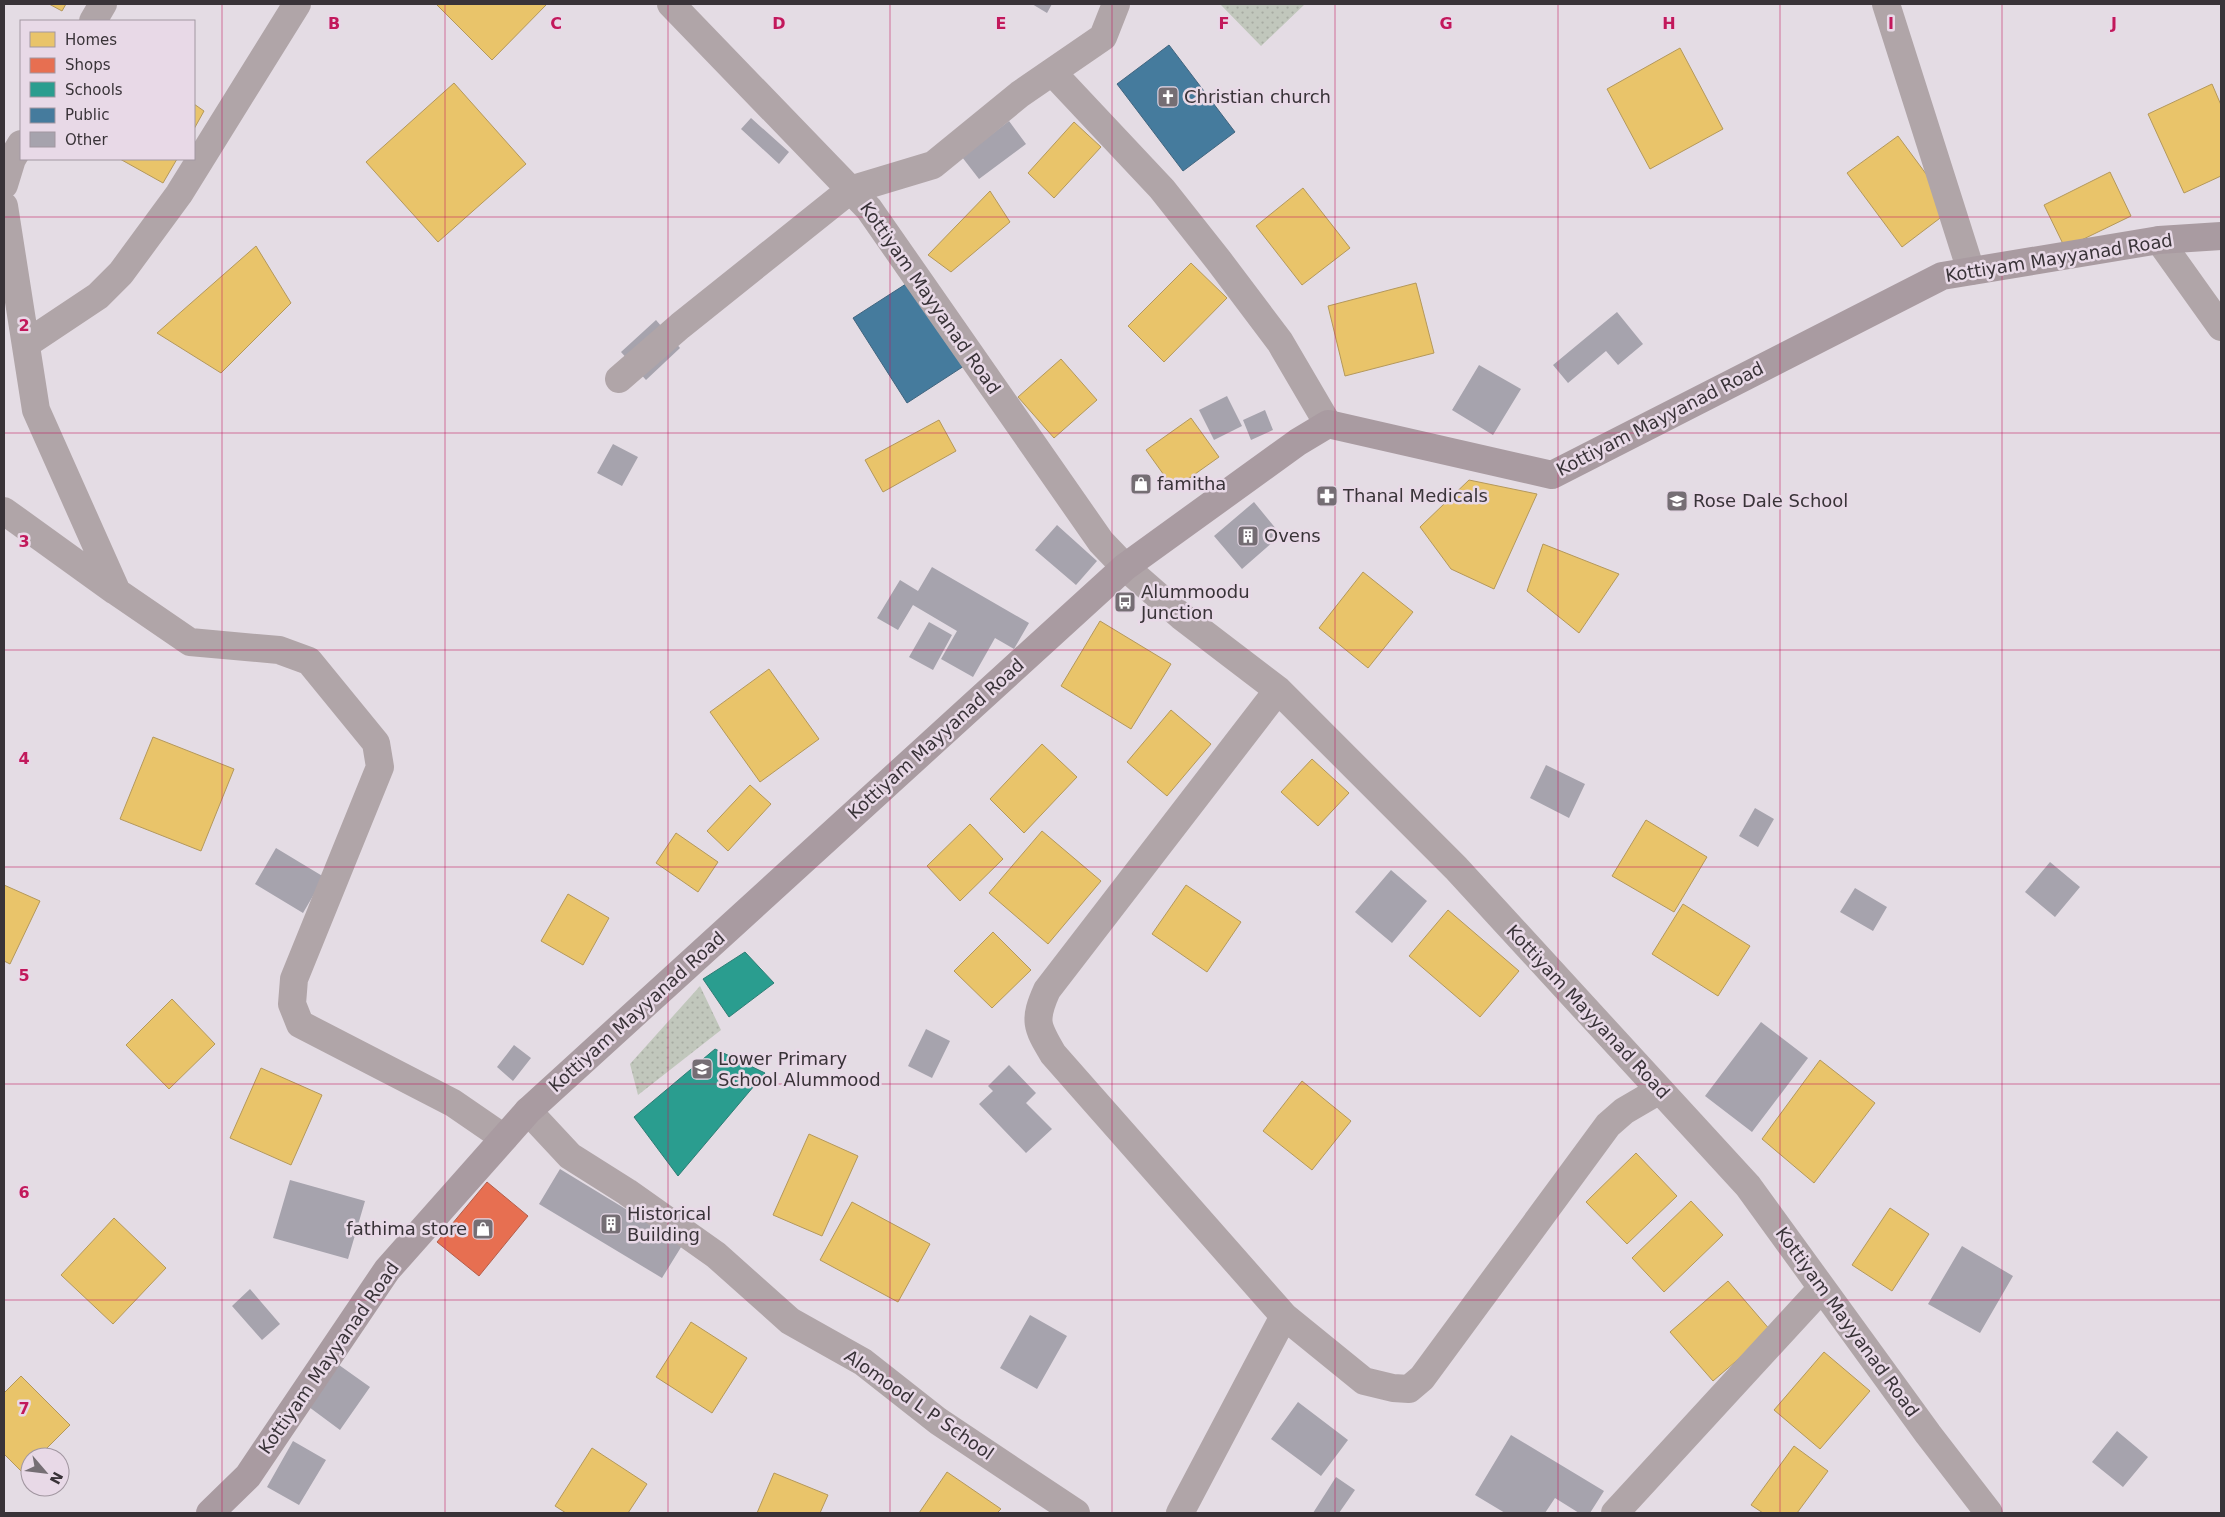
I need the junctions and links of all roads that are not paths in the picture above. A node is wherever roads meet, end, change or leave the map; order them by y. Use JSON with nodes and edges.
{"nodes":[{"id":1,"x":103,"y":4,"type":"edge"},
{"id":2,"x":297,"y":4,"type":"edge"},
{"id":3,"x":671,"y":4,"type":"edge"},
{"id":4,"x":1116,"y":4,"type":"edge"},
{"id":5,"x":1886,"y":4,"type":"edge"},
{"id":6,"x":94,"y":20,"type":"edge"},
{"id":7,"x":1053,"y":73,"type":"junction"},
{"id":8,"x":20,"y":146,"type":"edge"},
{"id":9,"x":4,"y":185,"type":"edge"},
{"id":10,"x":850,"y":190,"type":"junction"},
{"id":11,"x":4,"y":206,"type":"edge"},
{"id":12,"x":2221,"y":236,"type":"edge"},
{"id":13,"x":2159,"y":240,"type":"junction"},
{"id":14,"x":1971,"y":270,"type":"junction"},
{"id":15,"x":2221,"y":327,"type":"edge"},
{"id":16,"x":26,"y":344,"type":"junction"},
{"id":17,"x":619,"y":379,"type":"dead end"},
{"id":18,"x":1328,"y":424,"type":"junction"},
{"id":19,"x":4,"y":511,"type":"edge"},
{"id":20,"x":1125,"y":567,"type":"junction"},
{"id":21,"x":117,"y":592,"type":"junction"},
{"id":22,"x":1278,"y":690,"type":"junction"},
{"id":23,"x":1660,"y":1090,"type":"junction"},
{"id":24,"x":528,"y":1112,"type":"junction"},
{"id":25,"x":504,"y":1138,"type":"junction"},
{"id":26,"x":1822,"y":1288,"type":"junction"},
{"id":27,"x":1284,"y":1316,"type":"junction"},
{"id":28,"x":210,"y":1513,"type":"edge"},
{"id":29,"x":1076,"y":1513,"type":"edge"},
{"id":30,"x":1180,"y":1513,"type":"edge"},
{"id":31,"x":1615,"y":1513,"type":"edge"},
{"id":32,"x":1990,"y":1513,"type":"edge"}],
"edges":[{"from":1,"to":6,"type":"street"},
{"from":2,"to":16,"type":"street"},
{"from":3,"to":10,"type":"street","name":"Kottiyam Mayyanad Road"},
{"from":4,"to":7,"type":"street"},
{"from":5,"to":14,"type":"street"},
{"from":7,"to":10,"type":"street"},
{"from":7,"to":18,"type":"street"},
{"from":8,"to":9,"type":"street"},
{"from":10,"to":17,"type":"street"},
{"from":10,"to":20,"type":"street","name":"Kottiyam Mayyanad Road"},
{"from":11,"to":16,"type":"street"},
{"from":12,"to":13,"type":"main road","name":"Kottiyam Mayyanad Road"},
{"from":13,"to":14,"type":"main road","name":"Kottiyam Mayyanad Road"},
{"from":13,"to":15,"type":"street"},
{"from":14,"to":18,"type":"main road","name":"Kottiyam Mayyanad Road"},
{"from":16,"to":21,"type":"street"},
{"from":18,"to":20,"type":"main road","name":"Kottiyam Mayyanad Road"},
{"from":19,"to":21,"type":"street"},
{"from":20,"to":22,"type":"street","name":"Kottiyam Mayyanad Road"},
{"from":20,"to":24,"type":"main road","name":"Kottiyam Mayyanad Road"},
{"from":21,"to":25,"type":"street"},
{"from":22,"to":23,"type":"street","name":"Kottiyam Mayyanad Road"},
{"from":22,"to":27,"type":"street"},
{"from":23,"to":26,"type":"street","name":"Kottiyam Mayyanad Road"},
{"from":23,"to":27,"type":"street"},
{"from":24,"to":25,"type":"main road","name":"Kottiyam Mayyanad Road"},
{"from":24,"to":29,"type":"street","name":"Alomood L P School"},
{"from":25,"to":28,"type":"main road","name":"Kottiyam Mayyanad Road"},
{"from":26,"to":31,"type":"street"},
{"from":26,"to":32,"type":"street","name":"Kottiyam Mayyanad Road"},
{"from":27,"to":30,"type":"street"}]}
